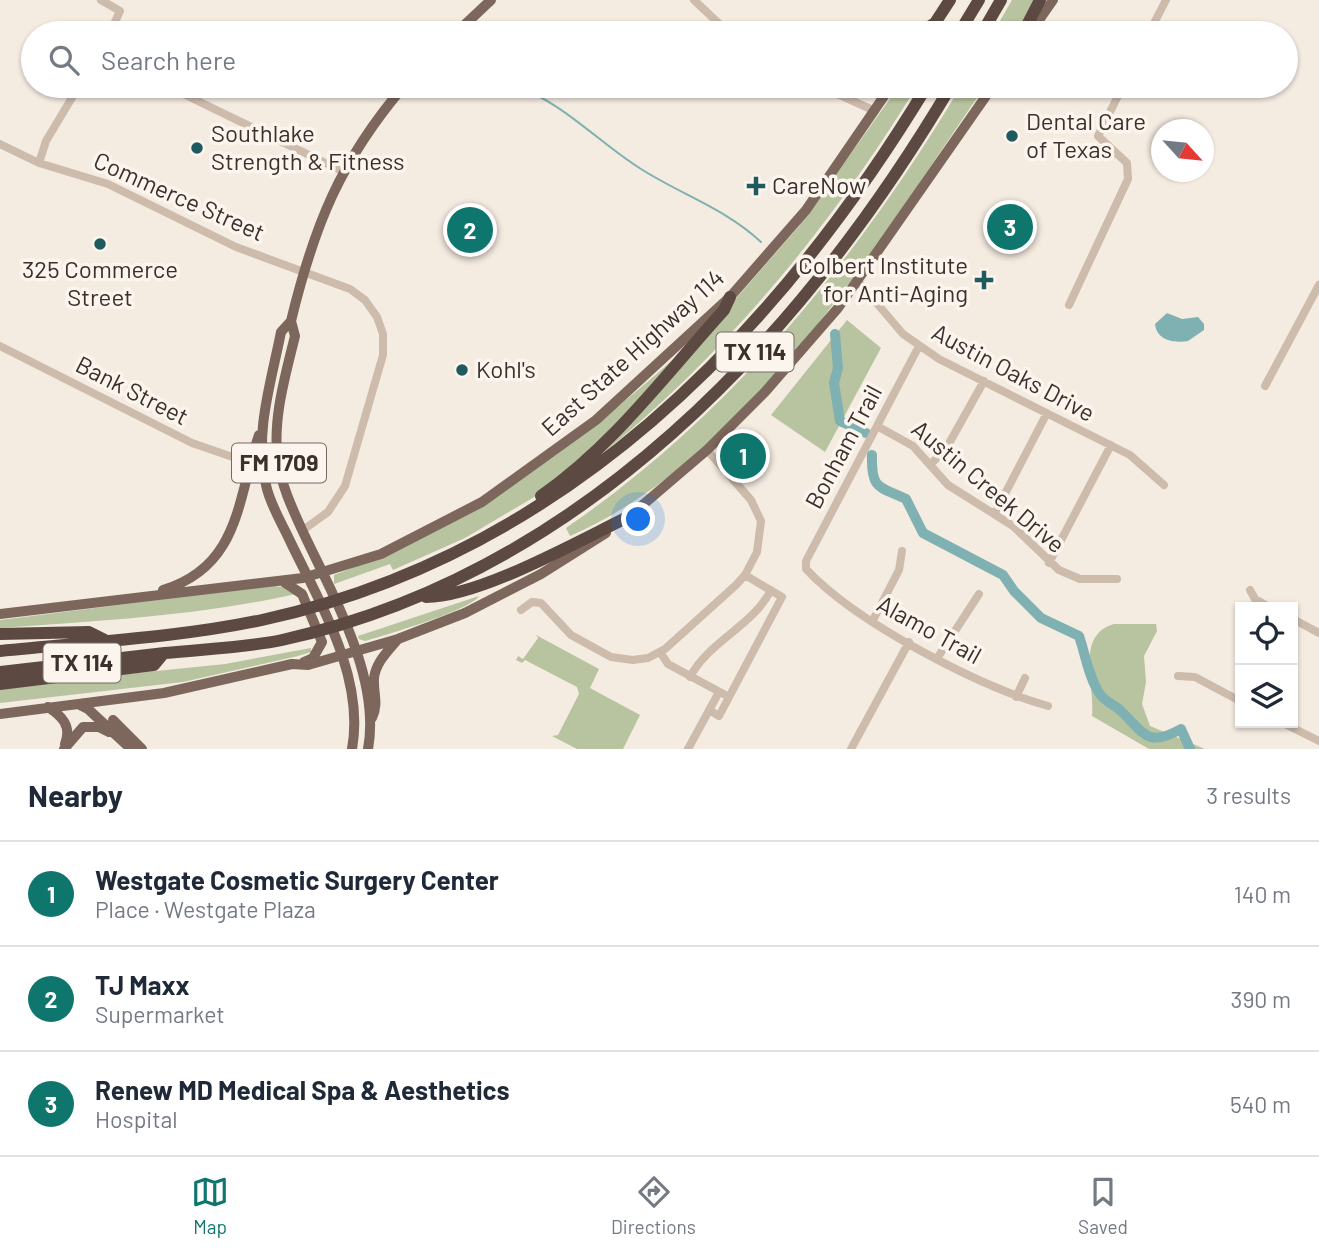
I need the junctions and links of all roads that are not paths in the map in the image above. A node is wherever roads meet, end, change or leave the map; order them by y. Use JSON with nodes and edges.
{"nodes":[{"id":1,"x":101,"y":0,"type":"edge"},
{"id":2,"x":491,"y":0,"type":"edge"},
{"id":3,"x":694,"y":0,"type":"edge"},
{"id":4,"x":943,"y":0,"type":"edge"},
{"id":5,"x":950,"y":0,"type":"edge"},
{"id":6,"x":979,"y":0,"type":"edge"},
{"id":7,"x":1002,"y":0,"type":"edge"},
{"id":8,"x":1040,"y":0,"type":"edge"},
{"id":9,"x":1053,"y":0,"type":"edge"},
{"id":10,"x":1166,"y":0,"type":"edge"},
{"id":11,"x":115,"y":21,"type":"edge"},
{"id":12,"x":469,"y":21,"type":"edge"},
{"id":13,"x":716,"y":21,"type":"edge"},
{"id":14,"x":931,"y":21,"type":"edge"},
{"id":15,"x":937,"y":21,"type":"edge"},
{"id":16,"x":966,"y":21,"type":"edge"},
{"id":17,"x":989,"y":21,"type":"edge"},
{"id":18,"x":1030,"y":21,"type":"edge"},
{"id":19,"x":1038,"y":21,"type":"edge"},
{"id":20,"x":1155,"y":21,"type":"edge"},
{"id":21,"x":72,"y":98,"type":"edge"},
{"id":22,"x":192,"y":98,"type":"edge"},
{"id":23,"x":395,"y":98,"type":"edge"},
{"id":24,"x":846,"y":98,"type":"edge"},
{"id":25,"x":883,"y":98,"type":"edge"},
{"id":26,"x":919,"y":98,"type":"edge"},
{"id":27,"x":944,"y":98,"type":"edge"},
{"id":28,"x":985,"y":98,"type":"edge"},
{"id":29,"x":1117,"y":98,"type":"edge"},
{"id":30,"x":874,"y":111,"type":"junction"},
{"id":31,"x":0,"y":144,"type":"edge"},
{"id":32,"x":39,"y":163,"type":"junction"},
{"id":33,"x":344,"y":172,"type":"junction"},
{"id":34,"x":303,"y":271,"type":"junction"},
{"id":35,"x":858,"y":280,"type":"junction"},
{"id":36,"x":1319,"y":285,"type":"edge"},
{"id":37,"x":730,"y":297,"type":"junction"},
{"id":38,"x":1069,"y":305,"type":"dead end"},
{"id":39,"x":291,"y":321,"type":"junction"},
{"id":40,"x":0,"y":345,"type":"edge"},
{"id":41,"x":919,"y":346,"type":"junction"},
{"id":42,"x":984,"y":381,"type":"junction"},
{"id":43,"x":1265,"y":386,"type":"dead end"},
{"id":44,"x":1048,"y":414,"type":"junction"},
{"id":45,"x":877,"y":426,"type":"junction"},
{"id":46,"x":261,"y":432,"type":"junction"},
{"id":47,"x":1111,"y":445,"type":"junction"},
{"id":48,"x":707,"y":450,"type":"junction"},
{"id":49,"x":250,"y":463,"type":"junction"},
{"id":50,"x":931,"y":464,"type":"junction"},
{"id":51,"x":266,"y":485,"type":"junction"},
{"id":52,"x":1164,"y":485,"type":"dead end"},
{"id":53,"x":995,"y":513,"type":"junction"},
{"id":54,"x":632,"y":515,"type":"junction"},
{"id":55,"x":303,"y":530,"type":"junction"},
{"id":56,"x":902,"y":551,"type":"dead end"},
{"id":57,"x":445,"y":558,"type":"junction"},
{"id":58,"x":1049,"y":563,"type":"junction"},
{"id":59,"x":805,"y":567,"type":"joint"},
{"id":60,"x":745,"y":575,"type":"junction"},
{"id":61,"x":324,"y":578,"type":"junction"},
{"id":62,"x":1116,"y":579,"type":"dead end"},
{"id":63,"x":307,"y":586,"type":"junction"},
{"id":64,"x":771,"y":590,"type":"junction"},
{"id":65,"x":1250,"y":590,"type":"dead end"},
{"id":66,"x":979,"y":594,"type":"dead end"},
{"id":67,"x":144,"y":596,"type":"junction"},
{"id":68,"x":419,"y":597,"type":"junction"},
{"id":69,"x":1258,"y":602,"type":"edge"},
{"id":70,"x":521,"y":610,"type":"dead end"},
{"id":71,"x":0,"y":614,"type":"edge"},
{"id":72,"x":872,"y":622,"type":"junction"},
{"id":73,"x":1298,"y":622,"type":"edge"},
{"id":74,"x":1319,"y":632,"type":"edge"},
{"id":75,"x":0,"y":634,"type":"edge"},
{"id":76,"x":398,"y":639,"type":"junction"},
{"id":77,"x":105,"y":640,"type":"junction"},
{"id":78,"x":909,"y":642,"type":"junction"},
{"id":79,"x":353,"y":645,"type":"junction"},
{"id":80,"x":339,"y":650,"type":"junction"},
{"id":81,"x":0,"y":651,"type":"edge"},
{"id":82,"x":660,"y":652,"type":"junction"},
{"id":83,"x":164,"y":653,"type":"junction"},
{"id":84,"x":938,"y":657,"type":"junction"},
{"id":85,"x":301,"y":663,"type":"junction"},
{"id":86,"x":0,"y":672,"type":"edge"},
{"id":87,"x":1178,"y":676,"type":"dead end"},
{"id":88,"x":690,"y":677,"type":"junction"},
{"id":89,"x":1025,"y":678,"type":"dead end"},
{"id":90,"x":0,"y":684,"type":"edge"},
{"id":91,"x":719,"y":692,"type":"junction"},
{"id":92,"x":1016,"y":696,"type":"junction"},
{"id":93,"x":729,"y":697,"type":"junction"},
{"id":94,"x":1235,"y":698,"type":"edge"},
{"id":95,"x":123,"y":699,"type":"junction"},
{"id":96,"x":78,"y":704,"type":"junction"},
{"id":97,"x":1048,"y":706,"type":"dead end"},
{"id":98,"x":47,"y":707,"type":"junction"},
{"id":99,"x":709,"y":710,"type":"junction"},
{"id":100,"x":0,"y":714,"type":"edge"},
{"id":101,"x":98,"y":717,"type":"junction"},
{"id":102,"x":113,"y":720,"type":"junction"},
{"id":103,"x":370,"y":720,"type":"junction"},
{"id":104,"x":1293,"y":728,"type":"edge"},
{"id":105,"x":118,"y":736,"type":"junction"},
{"id":106,"x":1319,"y":741,"type":"edge"},
{"id":107,"x":63,"y":749,"type":"edge"},
{"id":108,"x":131,"y":749,"type":"edge"},
{"id":109,"x":142,"y":749,"type":"edge"},
{"id":110,"x":352,"y":749,"type":"edge"},
{"id":111,"x":370,"y":749,"type":"edge"},
{"id":112,"x":688,"y":749,"type":"edge"},
{"id":113,"x":851,"y":749,"type":"edge"}],
"edges":[{"from":1,"to":11,"type":"street"},
{"from":2,"to":12,"type":"main road"},
{"from":3,"to":13,"type":"street"},
{"from":4,"to":14,"type":"main road"},
{"from":5,"to":15,"type":"highway"},
{"from":6,"to":16,"type":"highway"},
{"from":7,"to":17,"type":"highway"},
{"from":8,"to":18,"type":"highway"},
{"from":9,"to":19,"type":"main road"},
{"from":10,"to":20,"type":"street"},
{"from":21,"to":32,"type":"street"},
{"from":22,"to":33,"type":"street"},
{"from":23,"to":33,"type":"main road","number":"FM 1709"},
{"from":24,"to":30,"type":"street"},
{"from":25,"to":30,"type":"main road","name":"East State Highway 114"},
{"from":26,"to":57,"type":"highway","number":"TX 114"},
{"from":27,"to":68,"type":"highway","number":"TX 114"},
{"from":28,"to":35,"type":"main road"},
{"from":29,"to":38,"type":"street"},
{"from":30,"to":37,"type":"main road","name":"East State Highway 114"},
{"from":31,"to":32,"type":"street","name":"Commerce Street"},
{"from":32,"to":34,"type":"street","name":"Commerce Street"},
{"from":33,"to":34,"type":"main road","number":"FM 1709"},
{"from":34,"to":39,"type":"main road","number":"FM 1709"},
{"from":34,"to":55,"type":"street","name":"Commerce Street"},
{"from":35,"to":41,"type":"street","name":"Austin Oaks Drive"},
{"from":35,"to":48,"type":"main road"},
{"from":36,"to":43,"type":"street"},
{"from":37,"to":57,"type":"highway"},
{"from":37,"to":61,"type":"main road","name":"East State Highway 114"},
{"from":39,"to":46,"type":"main road","number":"FM 1709"},
{"from":39,"to":55,"type":"main road","number":"FM 1709"},
{"from":40,"to":49,"type":"street","name":"Bank Street"},
{"from":41,"to":42,"type":"street","name":"Austin Oaks Drive"},
{"from":41,"to":45,"type":"street","name":"Bonham Trail"},
{"from":42,"to":44,"type":"street","name":"Austin Oaks Drive"},
{"from":42,"to":50,"type":"street"},
{"from":44,"to":47,"type":"street","name":"Austin Oaks Drive"},
{"from":44,"to":53,"type":"street"},
{"from":45,"to":50,"type":"street","name":"Austin Creek Drive"},
{"from":45,"to":59,"type":"street","name":"Bonham Trail"},
{"from":46,"to":49,"type":"main road"},
{"from":46,"to":51,"type":"main road","number":"FM 1709"},
{"from":47,"to":52,"type":"street","name":"Austin Oaks Drive"},
{"from":47,"to":58,"type":"street"},
{"from":48,"to":54,"type":"main road"},
{"from":48,"to":60,"type":"street"},
{"from":49,"to":51,"type":"main road"},
{"from":49,"to":67,"type":"main road"},
{"from":50,"to":53,"type":"street","name":"Austin Creek Drive"},
{"from":51,"to":63,"type":"main road","number":"FM 1709"},
{"from":53,"to":58,"type":"street","name":"Austin Creek Drive"},
{"from":54,"to":68,"type":"highway"},
{"from":54,"to":76,"type":"main road"},
{"from":55,"to":61,"type":"main road","number":"FM 1709"},
{"from":56,"to":72,"type":"street"},
{"from":57,"to":77,"type":"highway","number":"TX 114"},
{"from":58,"to":62,"type":"street","name":"Austin Creek Drive"},
{"from":59,"to":72,"type":"street","name":"Alamo Trail"},
{"from":60,"to":64,"type":"street"},
{"from":60,"to":82,"type":"street"},
{"from":61,"to":63,"type":"main road","name":"East State Highway 114"},
{"from":61,"to":79,"type":"main road","number":"FM 1709"},
{"from":63,"to":67,"type":"main road","name":"East State Highway 114"},
{"from":63,"to":80,"type":"main road","number":"FM 1709"},
{"from":63,"to":85,"type":"main road"},
{"from":64,"to":88,"type":"street"},
{"from":64,"to":93,"type":"street"},
{"from":65,"to":69,"type":"street"},
{"from":66,"to":84,"type":"street"},
{"from":67,"to":71,"type":"main road","name":"East State Highway 114"},
{"from":68,"to":83,"type":"highway","number":"TX 114"},
{"from":70,"to":82,"type":"street"},
{"from":72,"to":78,"type":"street","name":"Alamo Trail"},
{"from":73,"to":74,"type":"street"},
{"from":75,"to":77,"type":"highway"},
{"from":76,"to":79,"type":"main road"},
{"from":76,"to":103,"type":"main road"},
{"from":77,"to":81,"type":"highway","number":"TX 114"},
{"from":78,"to":84,"type":"street","name":"Alamo Trail"},
{"from":78,"to":113,"type":"street"},
{"from":79,"to":80,"type":"main road"},
{"from":79,"to":103,"type":"main road"},
{"from":80,"to":85,"type":"main road"},
{"from":80,"to":110,"type":"main road"},
{"from":82,"to":88,"type":"street"},
{"from":83,"to":86,"type":"highway","number":"TX 114"},
{"from":83,"to":90,"type":"highway"},
{"from":84,"to":92,"type":"street","name":"Alamo Trail"},
{"from":85,"to":95,"type":"main road"},
{"from":87,"to":94,"type":"street"},
{"from":88,"to":91,"type":"street"},
{"from":89,"to":92,"type":"street"},
{"from":91,"to":93,"type":"street"},
{"from":91,"to":99,"type":"street"},
{"from":92,"to":97,"type":"street","name":"Alamo Trail"},
{"from":93,"to":99,"type":"street"},
{"from":95,"to":96,"type":"main road"},
{"from":95,"to":102,"type":"main road"},
{"from":96,"to":98,"type":"main road"},
{"from":96,"to":101,"type":"main road"},
{"from":98,"to":100,"type":"main road"},
{"from":98,"to":107,"type":"main road"},
{"from":99,"to":112,"type":"street"},
{"from":101,"to":102,"type":"main road"},
{"from":101,"to":105,"type":"main road"},
{"from":101,"to":107,"type":"main road"},
{"from":102,"to":109,"type":"main road"},
{"from":103,"to":111,"type":"main road"},
{"from":104,"to":106,"type":"street"},
{"from":105,"to":107,"type":"main road"},
{"from":105,"to":108,"type":"main road"}]}
